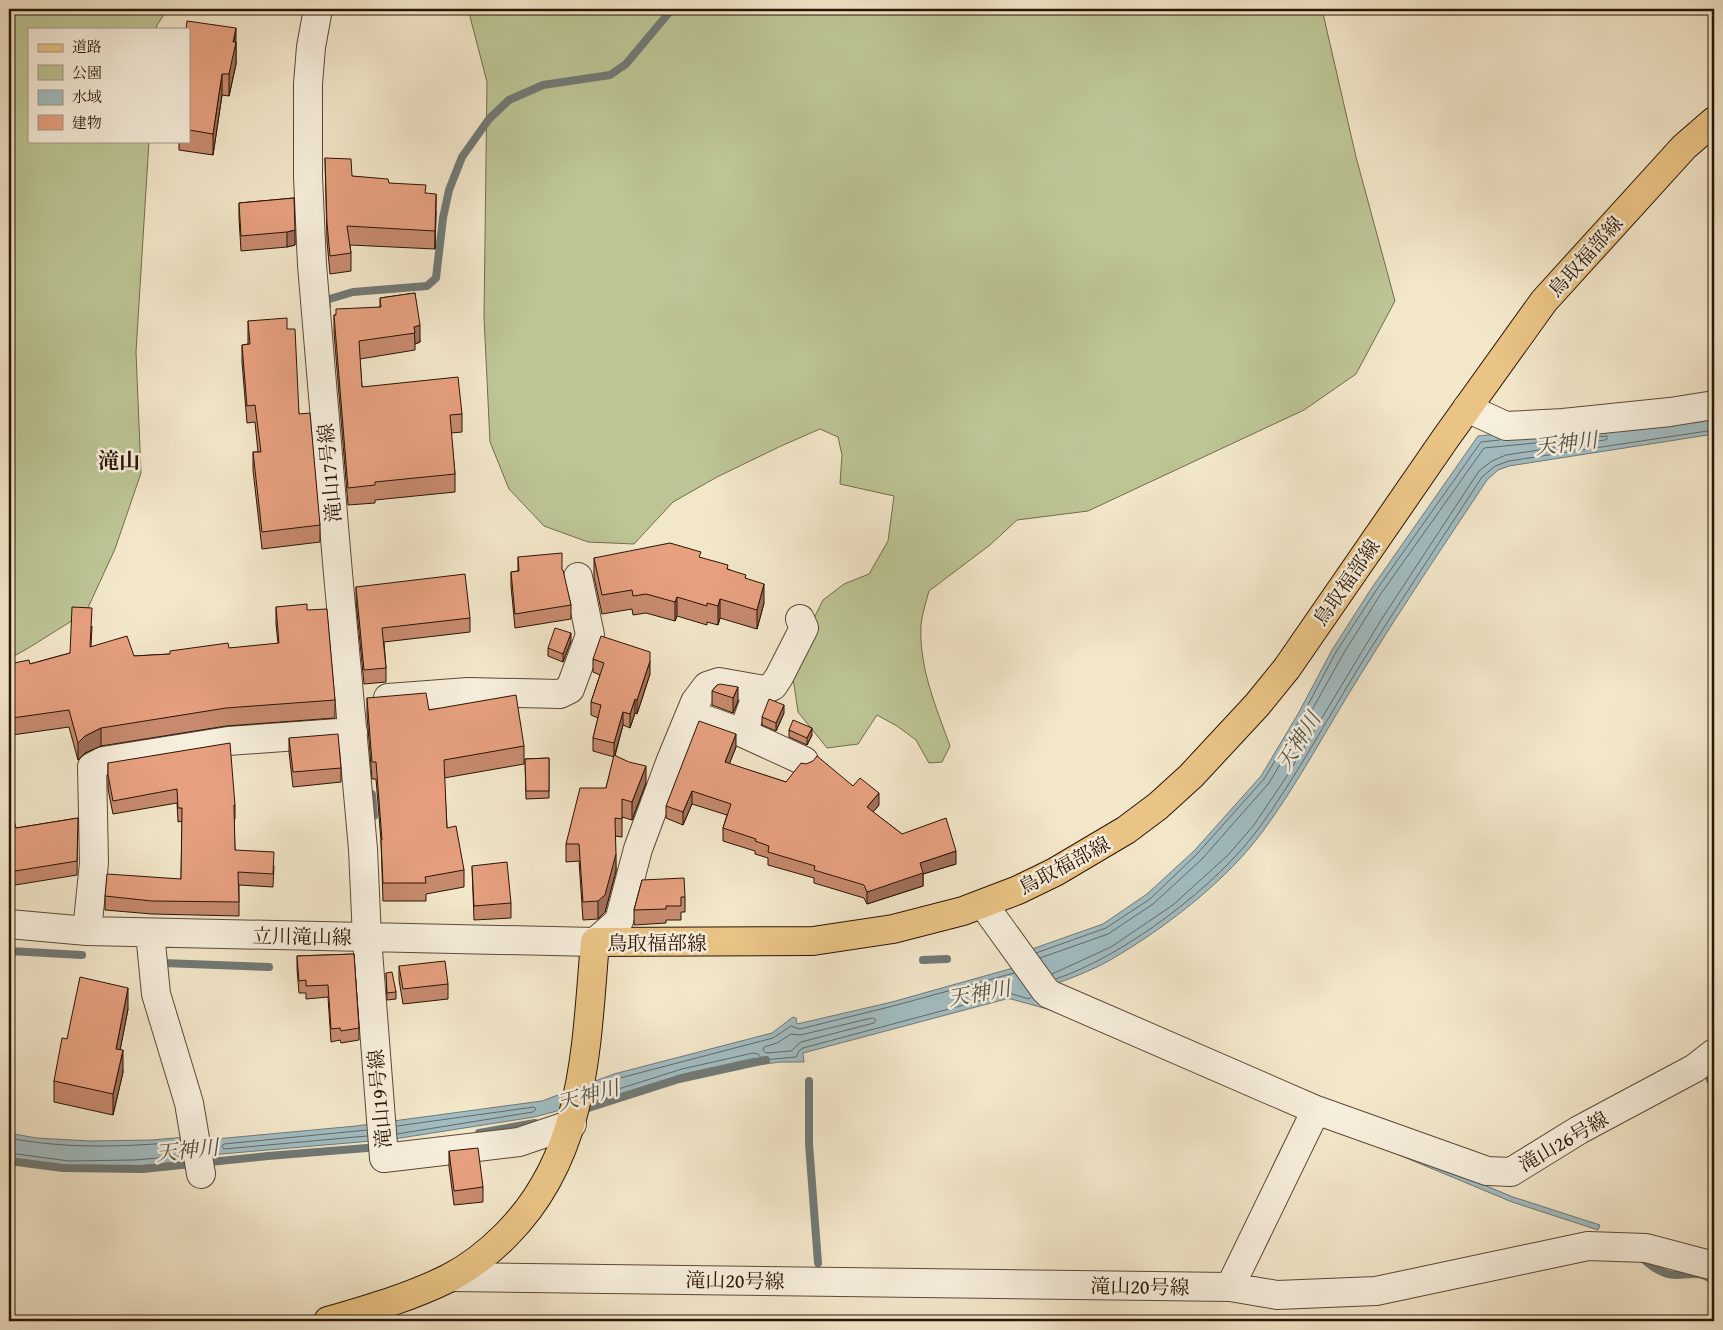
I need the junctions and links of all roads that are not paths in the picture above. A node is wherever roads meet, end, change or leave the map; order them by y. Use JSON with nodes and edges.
{"nodes":[{"id":1,"x":318,"y":9,"type":"edge"},
{"id":2,"x":1714,"y":121,"type":"edge"},
{"id":3,"x":1714,"y":405,"type":"edge"},
{"id":4,"x":1467,"y":408,"type":"junction"},
{"id":5,"x":578,"y":577,"type":"dead end"},
{"id":6,"x":800,"y":619,"type":"dead end"},
{"id":7,"x":758,"y":690,"type":"junction"},
{"id":8,"x":349,"y":701,"type":"junction"},
{"id":9,"x":690,"y":714,"type":"junction"},
{"id":10,"x":353,"y":732,"type":"junction"},
{"id":11,"x":743,"y":733,"type":"junction"},
{"id":12,"x":804,"y":761,"type":"dead end"},
{"id":13,"x":983,"y":904,"type":"junction"},
{"id":14,"x":9,"y":924,"type":"edge"},
{"id":15,"x":88,"y":931,"type":"junction"},
{"id":16,"x":150,"y":933,"type":"junction"},
{"id":17,"x":367,"y":938,"type":"junction"},
{"id":18,"x":596,"y":942,"type":"junction"},
{"id":19,"x":1714,"y":1053,"type":"edge"},
{"id":20,"x":1316,"y":1110,"type":"junction"},
{"id":21,"x":573,"y":1120,"type":"junction"},
{"id":22,"x":201,"y":1174,"type":"dead end"},
{"id":23,"x":1714,"y":1266,"type":"edge"},
{"id":24,"x":451,"y":1277,"type":"junction"},
{"id":25,"x":1230,"y":1287,"type":"junction"},
{"id":26,"x":328,"y":1321,"type":"edge"}],
"edges":[{"from":1,"to":8,"type":"street","name":"滝山17号線"},
{"from":2,"to":4,"type":"main road","name":"鳥取福部線"},
{"from":3,"to":4,"type":"street"},
{"from":4,"to":13,"type":"main road","name":"鳥取福部線"},
{"from":5,"to":8,"type":"street"},
{"from":6,"to":7,"type":"street"},
{"from":7,"to":9,"type":"street"},
{"from":7,"to":11,"type":"street"},
{"from":8,"to":10,"type":"street","name":"滝山17号線"},
{"from":9,"to":11,"type":"street"},
{"from":9,"to":18,"type":"street"},
{"from":10,"to":15,"type":"street"},
{"from":10,"to":17,"type":"street","name":"滝山17号線"},
{"from":11,"to":12,"type":"street"},
{"from":13,"to":18,"type":"main road","name":"鳥取福部線"},
{"from":13,"to":20,"type":"street"},
{"from":14,"to":15,"type":"street","name":"立川滝山線"},
{"from":15,"to":16,"type":"street","name":"立川滝山線"},
{"from":16,"to":17,"type":"street","name":"立川滝山線"},
{"from":16,"to":22,"type":"street"},
{"from":17,"to":18,"type":"street","name":"立川滝山線"},
{"from":17,"to":21,"type":"street","name":"滝山19号線"},
{"from":18,"to":21,"type":"main road","name":"鳥取福部線"},
{"from":19,"to":20,"type":"street","name":"滝山26号線"},
{"from":20,"to":25,"type":"street"},
{"from":21,"to":24,"type":"main road","name":"鳥取福部線"},
{"from":23,"to":25,"type":"street","name":"滝山20号線"},
{"from":24,"to":25,"type":"street","name":"滝山20号線"},
{"from":24,"to":26,"type":"main road","name":"鳥取福部線"}]}
